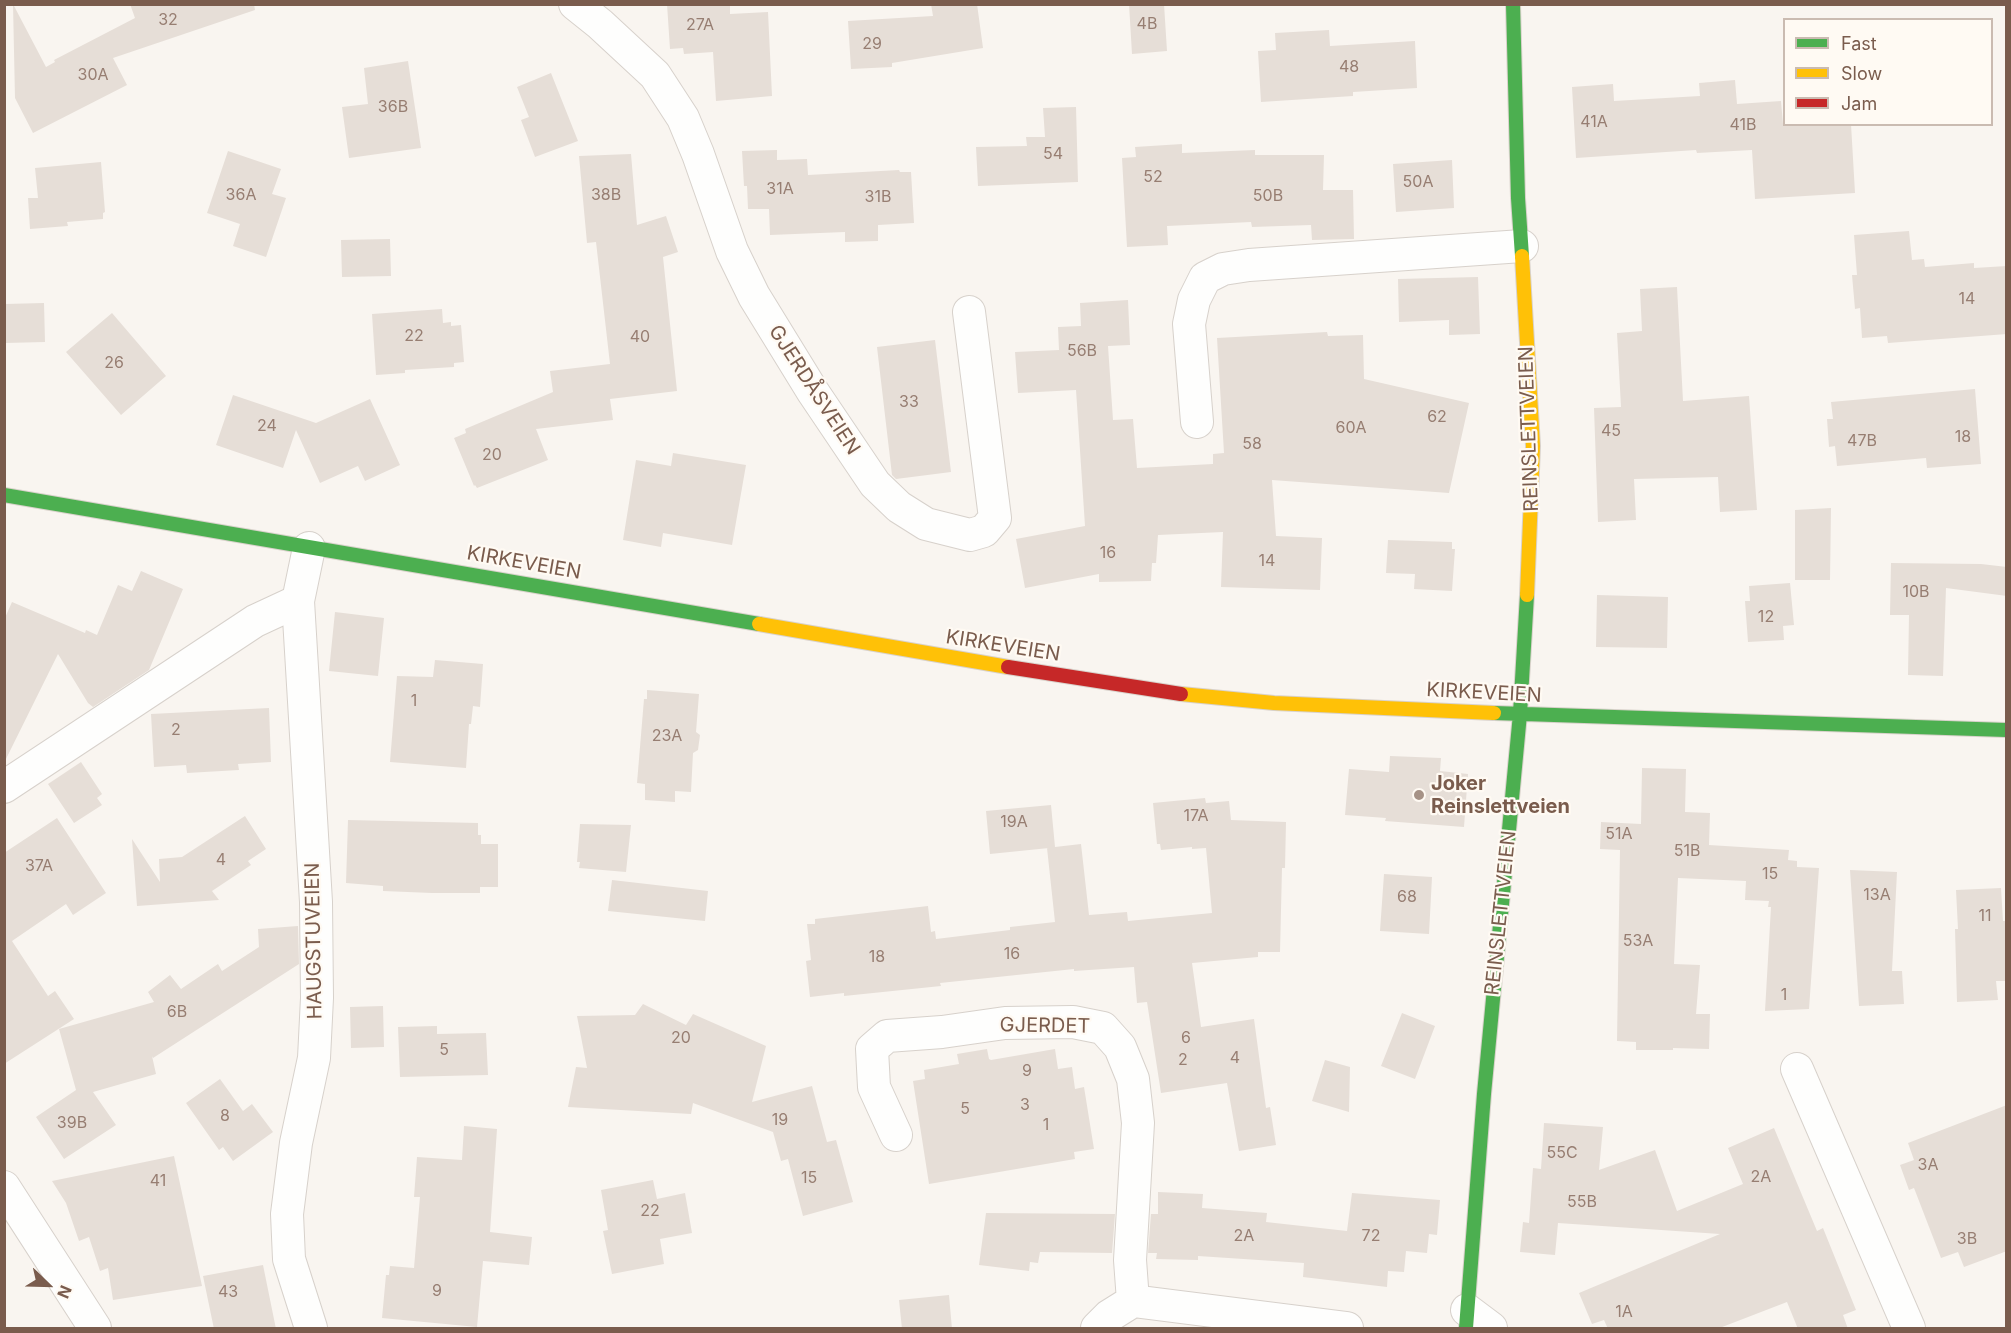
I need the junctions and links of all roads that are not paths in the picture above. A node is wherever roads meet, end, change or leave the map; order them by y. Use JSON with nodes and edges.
{"nodes":[{"id":1,"x":575,"y":4,"type":"edge"},
{"id":2,"x":1513,"y":4,"type":"edge"},
{"id":3,"x":1522,"y":246,"type":"junction"},
{"id":4,"x":969,"y":312,"type":"dead end"},
{"id":5,"x":1197,"y":422,"type":"dead end"},
{"id":6,"x":4,"y":495,"type":"edge"},
{"id":7,"x":309,"y":548,"type":"junction"},
{"id":8,"x":298,"y":601,"type":"junction"},
{"id":9,"x":1520,"y":714,"type":"junction"},
{"id":10,"x":2007,"y":730,"type":"edge"},
{"id":11,"x":4,"y":787,"type":"edge"},
{"id":12,"x":1797,"y":1069,"type":"dead end"},
{"id":13,"x":896,"y":1135,"type":"dead end"},
{"id":14,"x":4,"y":1187,"type":"edge"},
{"id":15,"x":1134,"y":1301,"type":"junction"},
{"id":16,"x":1466,"y":1319,"type":"edge"},
{"id":17,"x":95,"y":1329,"type":"edge"},
{"id":18,"x":311,"y":1329,"type":"edge"},
{"id":19,"x":1096,"y":1329,"type":"edge"},
{"id":20,"x":1347,"y":1329,"type":"edge"},
{"id":21,"x":1491,"y":1329,"type":"edge"},
{"id":22,"x":1909,"y":1329,"type":"edge"}],
"edges":[{"from":1,"to":4,"type":"street","name":"GJERDÅSVEIEN"},
{"from":2,"to":3,"type":"main road","name":"REINSLETTVEIEN"},
{"from":3,"to":5,"type":"street"},
{"from":3,"to":9,"type":"main road","name":"REINSLETTVEIEN"},
{"from":6,"to":7,"type":"main road","name":"KIRKEVEIEN"},
{"from":7,"to":8,"type":"street","name":"HAUGSTUVEIEN"},
{"from":7,"to":9,"type":"main road","name":"KIRKEVEIEN"},
{"from":8,"to":11,"type":"street"},
{"from":8,"to":18,"type":"street","name":"HAUGSTUVEIEN"},
{"from":9,"to":10,"type":"main road","name":"KIRKEVEIEN"},
{"from":9,"to":16,"type":"main road","name":"REINSLETTVEIEN"},
{"from":12,"to":22,"type":"street"},
{"from":13,"to":15,"type":"street","name":"GJERDET"},
{"from":14,"to":17,"type":"street"},
{"from":15,"to":19,"type":"street"},
{"from":15,"to":20,"type":"street"},
{"from":16,"to":21,"type":"street"}]}
